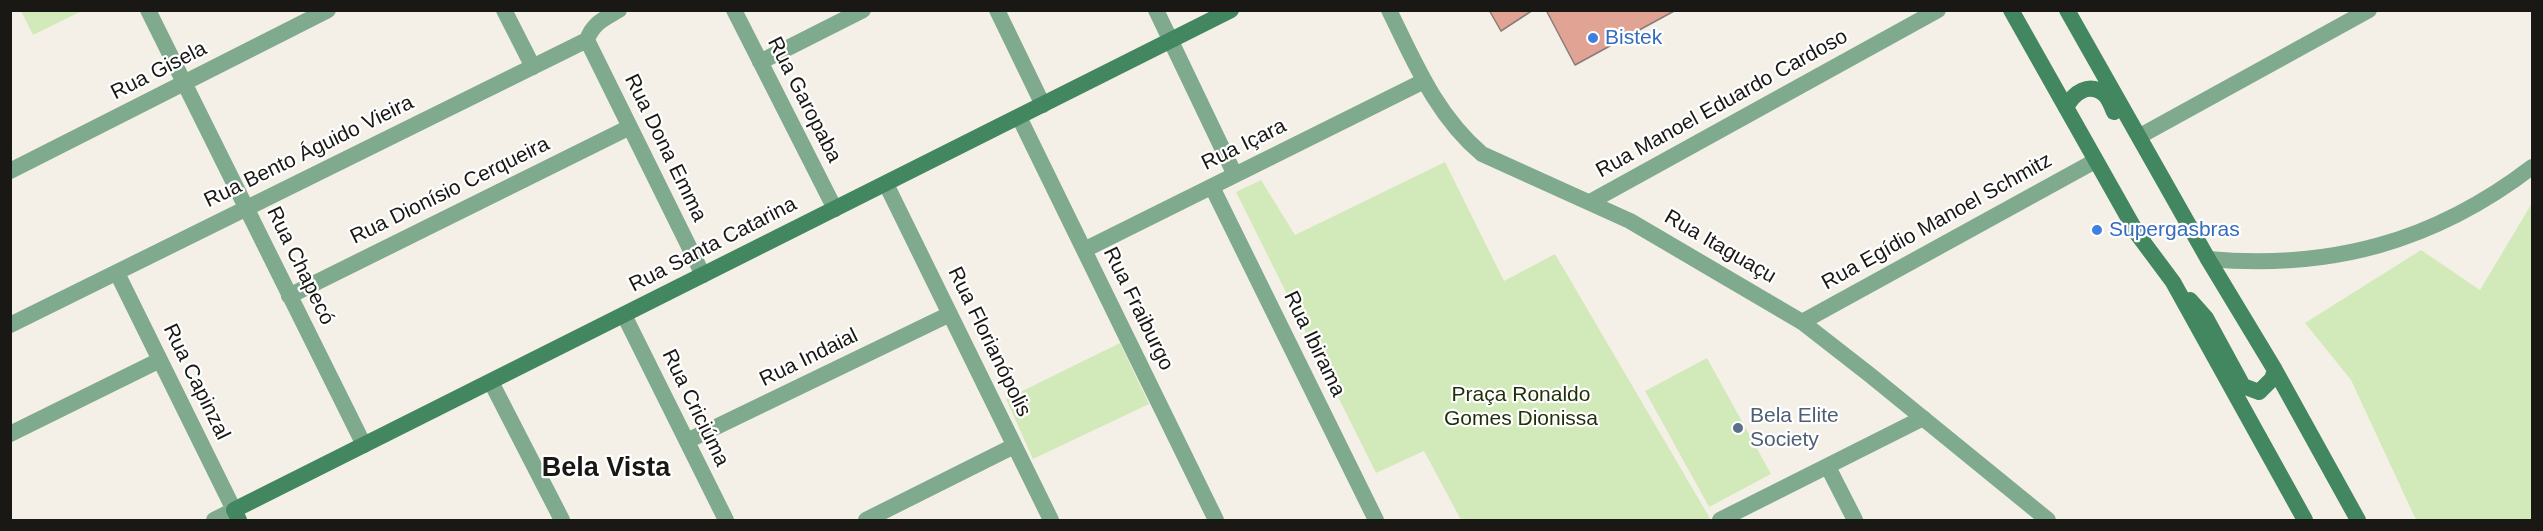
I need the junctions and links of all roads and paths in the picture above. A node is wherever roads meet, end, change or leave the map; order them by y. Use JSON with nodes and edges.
{"nodes":[{"id":1,"x":148,"y":10,"type":"edge"},
{"id":2,"x":328,"y":10,"type":"edge"},
{"id":3,"x":504,"y":10,"type":"edge"},
{"id":4,"x":619,"y":10,"type":"edge"},
{"id":5,"x":734,"y":10,"type":"edge"},
{"id":6,"x":863,"y":10,"type":"edge"},
{"id":7,"x":997,"y":10,"type":"edge"},
{"id":8,"x":1156,"y":10,"type":"edge"},
{"id":9,"x":1231,"y":10,"type":"edge"},
{"id":10,"x":1389,"y":10,"type":"edge"},
{"id":11,"x":1938,"y":10,"type":"edge"},
{"id":12,"x":2011,"y":10,"type":"edge"},
{"id":13,"x":2067,"y":10,"type":"edge"},
{"id":14,"x":2369,"y":10,"type":"edge"},
{"id":15,"x":587,"y":40,"type":"junction"},
{"id":16,"x":1170,"y":41,"type":"junction"},
{"id":17,"x":760,"y":62,"type":"junction"},
{"id":18,"x":533,"y":67,"type":"junction"},
{"id":19,"x":1424,"y":81,"type":"junction"},
{"id":20,"x":184,"y":83,"type":"junction"},
{"id":21,"x":1043,"y":105,"type":"junction"},
{"id":22,"x":2066,"y":108,"type":"junction"},
{"id":23,"x":1019,"y":117,"type":"junction"},
{"id":24,"x":630,"y":127,"type":"junction"},
{"id":25,"x":2140,"y":136,"type":"junction"},
{"id":26,"x":2095,"y":161,"type":"junction"},
{"id":27,"x":2532,"y":167,"type":"edge"},
{"id":28,"x":10,"y":171,"type":"edge"},
{"id":29,"x":1235,"y":175,"type":"junction"},
{"id":30,"x":2162,"y":178,"type":"junction"},
{"id":31,"x":886,"y":184,"type":"junction"},
{"id":32,"x":1212,"y":187,"type":"junction"},
{"id":33,"x":1590,"y":202,"type":"junction"},
{"id":34,"x":247,"y":208,"type":"junction"},
{"id":35,"x":835,"y":209,"type":"junction"},
{"id":36,"x":1084,"y":250,"type":"junction"},
{"id":37,"x":2208,"y":259,"type":"junction"},
{"id":38,"x":117,"y":273,"type":"junction"},
{"id":39,"x":703,"y":275,"type":"junction"},
{"id":40,"x":2173,"y":282,"type":"junction"},
{"id":41,"x":290,"y":296,"type":"junction"},
{"id":42,"x":950,"y":314,"type":"junction"},
{"id":43,"x":624,"y":315,"type":"junction"},
{"id":44,"x":1802,"y":322,"type":"junction"},
{"id":45,"x":10,"y":325,"type":"edge"},
{"id":46,"x":160,"y":360,"type":"junction"},
{"id":47,"x":2275,"y":369,"type":"junction"},
{"id":48,"x":491,"y":382,"type":"junction"},
{"id":49,"x":1923,"y":418,"type":"junction"},
{"id":50,"x":10,"y":434,"type":"edge"},
{"id":51,"x":687,"y":441,"type":"junction"},
{"id":52,"x":364,"y":445,"type":"junction"},
{"id":53,"x":1014,"y":446,"type":"junction"},
{"id":54,"x":1828,"y":466,"type":"junction"},
{"id":55,"x":237,"y":515,"type":"edge"},
{"id":56,"x":890,"y":515,"type":"edge"},
{"id":57,"x":214,"y":520,"type":"edge"},
{"id":58,"x":562,"y":520,"type":"edge"},
{"id":59,"x":726,"y":520,"type":"edge"},
{"id":60,"x":866,"y":520,"type":"edge"},
{"id":61,"x":1051,"y":520,"type":"edge"},
{"id":62,"x":1216,"y":520,"type":"edge"},
{"id":63,"x":1376,"y":520,"type":"edge"},
{"id":64,"x":1720,"y":520,"type":"edge"},
{"id":65,"x":1855,"y":520,"type":"edge"},
{"id":66,"x":2048,"y":520,"type":"edge"},
{"id":67,"x":2305,"y":520,"type":"edge"},
{"id":68,"x":2358,"y":520,"type":"edge"}],
"edges":[{"from":1,"to":20,"type":"street","name":"Rua Chapecó"},
{"from":2,"to":20,"type":"street","name":"Rua Gisela"},
{"from":3,"to":18,"type":"street"},
{"from":4,"to":15,"type":"street","name":"Rua Bento Águido Vieira"},
{"from":5,"to":17,"type":"street","name":"Rua Garopaba"},
{"from":6,"to":17,"type":"street"},
{"from":7,"to":21,"type":"street"},
{"from":8,"to":16,"type":"street"},
{"from":9,"to":16,"type":"main road","name":"Rua Santa Catarina"},
{"from":10,"to":19,"type":"street","name":"Rua Itaguaçu"},
{"from":11,"to":33,"type":"street","name":"Rua Manoel Eduardo Cardoso"},
{"from":12,"to":22,"type":"main road"},
{"from":13,"to":25,"type":"main road"},
{"from":14,"to":25,"type":"street"},
{"from":15,"to":18,"type":"street","name":"Rua Bento Águido Vieira"},
{"from":15,"to":24,"type":"street","name":"Rua Dona Emma"},
{"from":16,"to":21,"type":"main road","name":"Rua Santa Catarina"},
{"from":16,"to":29,"type":"street"},
{"from":17,"to":35,"type":"street","name":"Rua Garopaba"},
{"from":18,"to":34,"type":"street","name":"Rua Bento Águido Vieira"},
{"from":19,"to":29,"type":"street","name":"Rua Içara"},
{"from":19,"to":33,"type":"street","name":"Rua Itaguaçu"},
{"from":20,"to":28,"type":"street","name":"Rua Gisela"},
{"from":20,"to":34,"type":"street","name":"Rua Chapecó"},
{"from":21,"to":23,"type":"main road","name":"Rua Santa Catarina"},
{"from":22,"to":26,"type":"main road"},
{"from":22,"to":30,"type":"main road"},
{"from":23,"to":31,"type":"main road","name":"Rua Santa Catarina"},
{"from":23,"to":36,"type":"street","name":"Rua Fraiburgo"},
{"from":24,"to":39,"type":"street","name":"Rua Dona Emma"},
{"from":24,"to":41,"type":"street","name":"Rua Dionísio Cerqueira"},
{"from":25,"to":30,"type":"main road"},
{"from":26,"to":40,"type":"main road"},
{"from":26,"to":44,"type":"street","name":"Rua Egídio Manoel Schmitz"},
{"from":27,"to":37,"type":"street"},
{"from":29,"to":32,"type":"street","name":"Rua Içara"},
{"from":30,"to":37,"type":"main road"},
{"from":31,"to":35,"type":"main road","name":"Rua Santa Catarina"},
{"from":31,"to":42,"type":"street","name":"Rua Florianópolis"},
{"from":32,"to":36,"type":"street","name":"Rua Içara"},
{"from":32,"to":63,"type":"street","name":"Rua Ibirama"},
{"from":33,"to":44,"type":"street","name":"Rua Itaguaçu"},
{"from":34,"to":38,"type":"street","name":"Rua Bento Águido Vieira"},
{"from":34,"to":41,"type":"street","name":"Rua Chapecó"},
{"from":35,"to":39,"type":"main road","name":"Rua Santa Catarina"},
{"from":36,"to":62,"type":"street","name":"Rua Fraiburgo"},
{"from":37,"to":47,"type":"main road"},
{"from":38,"to":45,"type":"street","name":"Rua Bento Águido Vieira"},
{"from":38,"to":46,"type":"street","name":"Rua Capinzal"},
{"from":39,"to":43,"type":"main road","name":"Rua Santa Catarina"},
{"from":40,"to":47,"type":"main road"},
{"from":40,"to":67,"type":"main road"},
{"from":41,"to":52,"type":"street","name":"Rua Chapecó"},
{"from":42,"to":51,"type":"street","name":"Rua Indaial"},
{"from":42,"to":53,"type":"street","name":"Rua Florianópolis"},
{"from":43,"to":48,"type":"main road","name":"Rua Santa Catarina"},
{"from":43,"to":51,"type":"street","name":"Rua Criciúma"},
{"from":44,"to":49,"type":"street","name":"Rua Itaguaçu"},
{"from":46,"to":50,"type":"street"},
{"from":46,"to":55,"type":"street","name":"Rua Capinzal"},
{"from":47,"to":68,"type":"main road"},
{"from":48,"to":52,"type":"main road","name":"Rua Santa Catarina"},
{"from":48,"to":58,"type":"street"},
{"from":49,"to":54,"type":"street"},
{"from":49,"to":66,"type":"street","name":"Rua Itaguaçu"},
{"from":51,"to":59,"type":"street","name":"Rua Criciúma"},
{"from":52,"to":55,"type":"main road","name":"Rua Santa Catarina"},
{"from":53,"to":56,"type":"street"},
{"from":53,"to":61,"type":"street","name":"Rua Florianópolis"},
{"from":54,"to":64,"type":"street"},
{"from":54,"to":65,"type":"street"},
{"from":55,"to":57,"type":"street","name":"Rua Santa Catarina"},
{"from":56,"to":60,"type":"street"}]}
